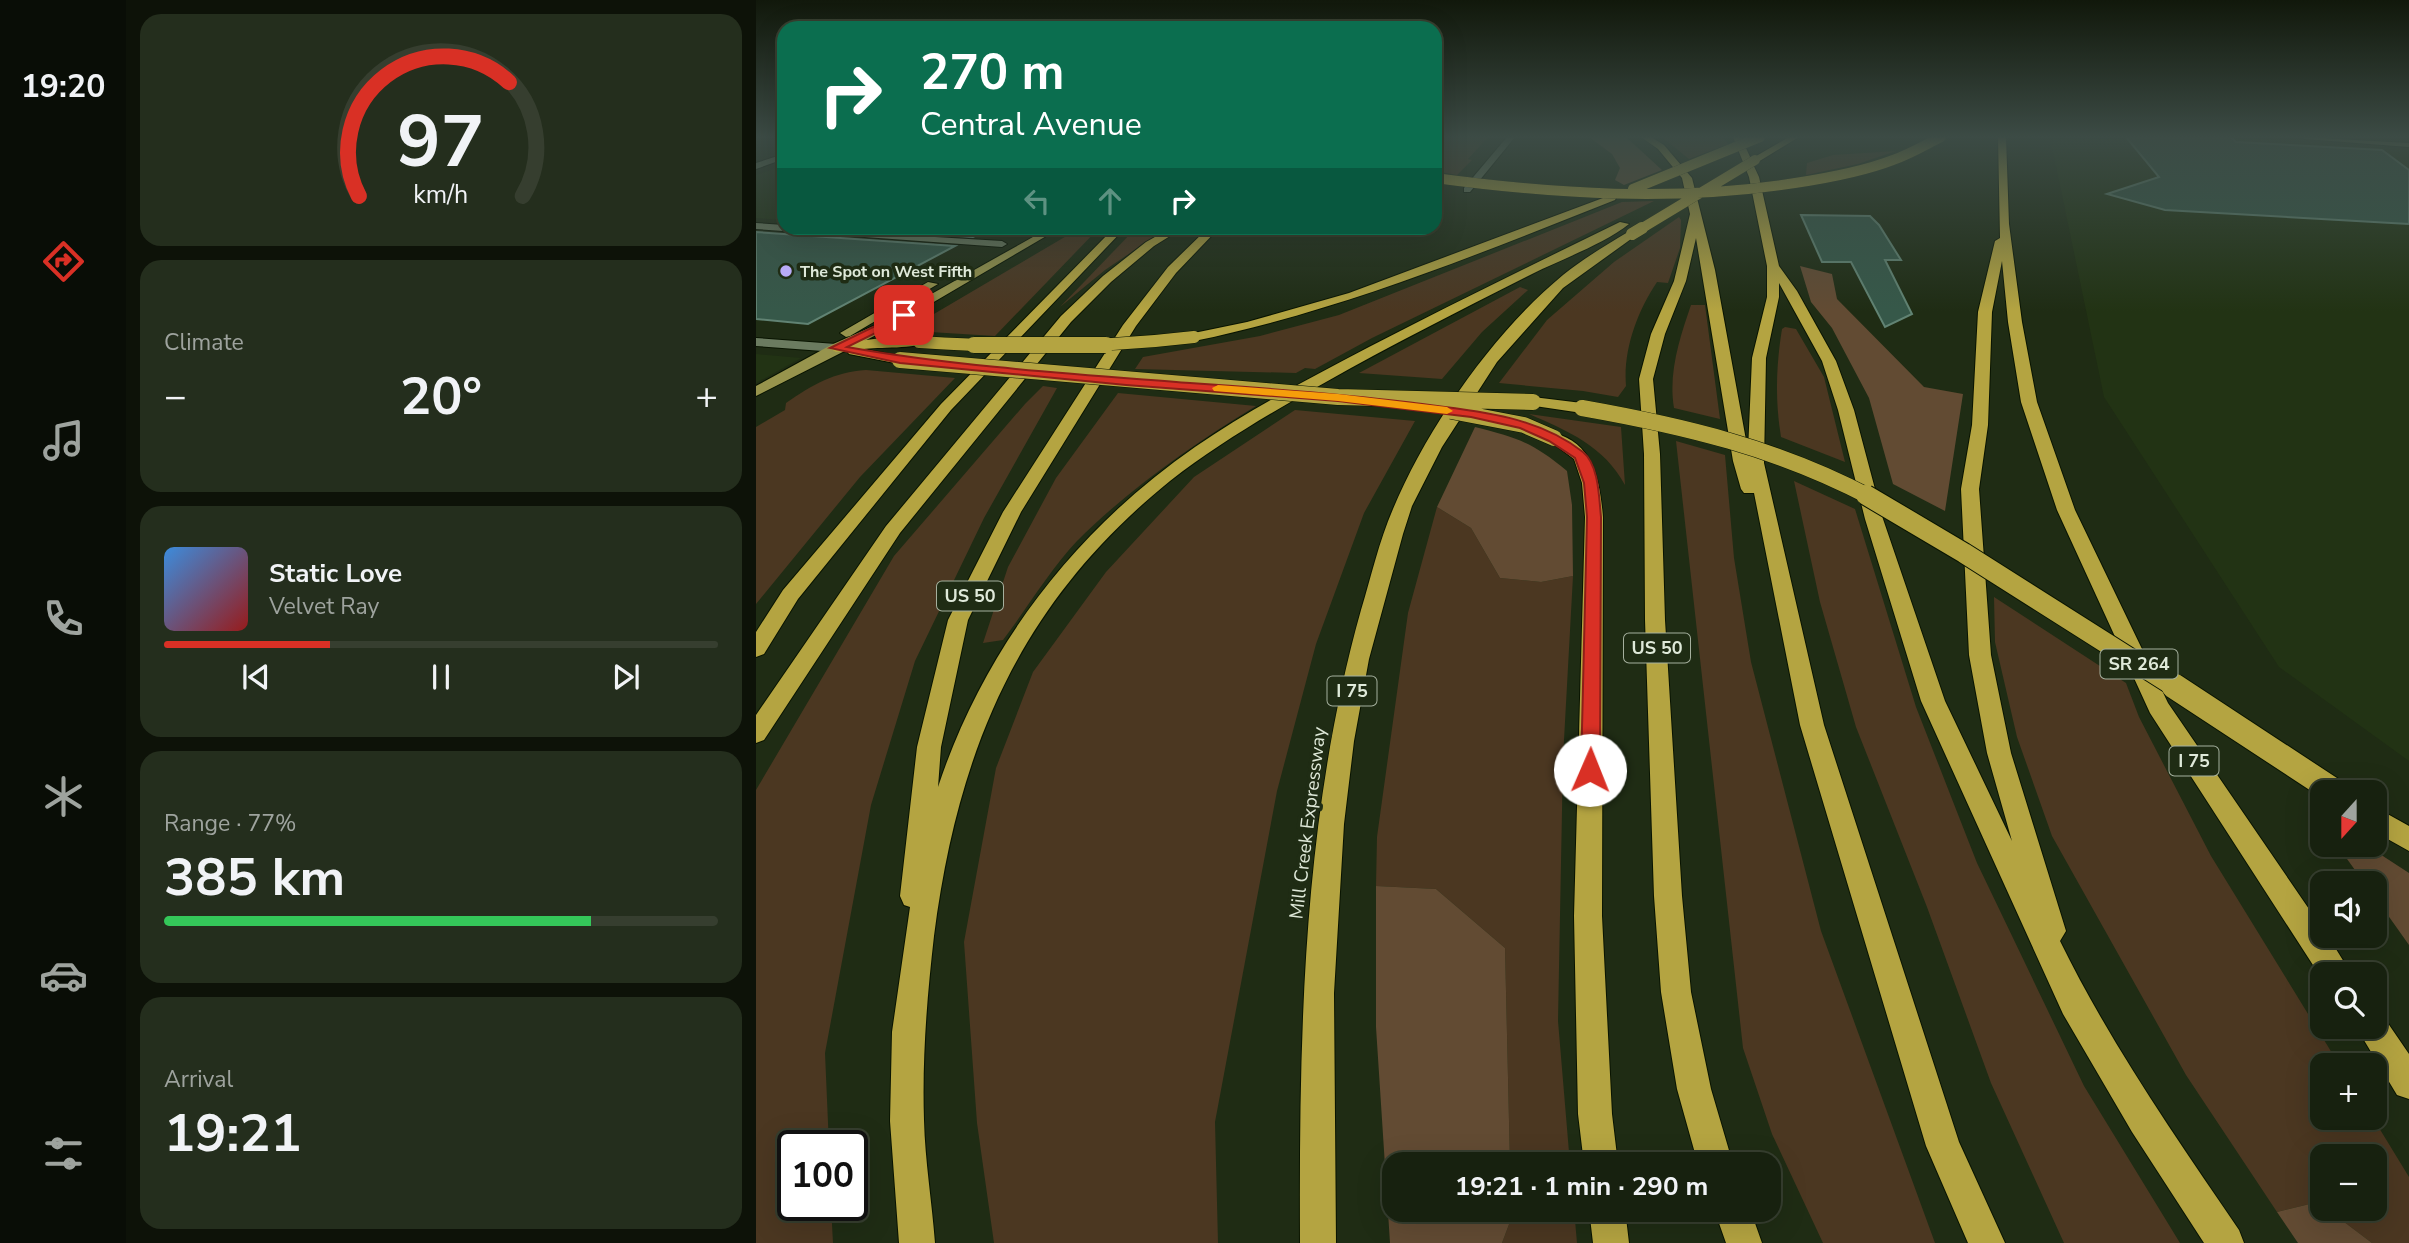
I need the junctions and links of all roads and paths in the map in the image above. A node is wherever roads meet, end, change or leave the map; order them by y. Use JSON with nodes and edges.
{"nodes":[{"id":1,"x":1618,"y":195,"type":"edge"},
{"id":2,"x":1691,"y":195,"type":"edge"},
{"id":3,"x":1693,"y":195,"type":"edge"},
{"id":4,"x":1758,"y":195,"type":"edge"},
{"id":5,"x":2004,"y":195,"type":"edge"},
{"id":6,"x":1696,"y":213,"type":"junction"},
{"id":7,"x":2004,"y":224,"type":"junction"},
{"id":8,"x":756,"y":226,"type":"edge"},
{"id":9,"x":777,"y":228,"type":"edge"},
{"id":10,"x":1628,"y":229,"type":"junction"},
{"id":11,"x":879,"y":235,"type":"edge"},
{"id":12,"x":1019,"y":235,"type":"edge"},
{"id":13,"x":1043,"y":235,"type":"edge"},
{"id":14,"x":1113,"y":235,"type":"edge"},
{"id":15,"x":1166,"y":235,"type":"edge"},
{"id":16,"x":1206,"y":235,"type":"edge"},
{"id":17,"x":1002,"y":244,"type":"junction"},
{"id":18,"x":1773,"y":266,"type":"junction"},
{"id":19,"x":756,"y":342,"type":"edge"},
{"id":20,"x":836,"y":348,"type":"junction"},
{"id":21,"x":756,"y":392,"type":"edge"},
{"id":22,"x":1338,"y":397,"type":"junction"},
{"id":23,"x":1782,"y":584,"type":"junction"},
{"id":24,"x":756,"y":649,"type":"edge"},
{"id":25,"x":756,"y":734,"type":"edge"},
{"id":26,"x":2317,"y":780,"type":"edge"},
{"id":27,"x":2387,"y":826,"type":"edge"},
{"id":28,"x":2409,"y":840,"type":"edge"},
{"id":29,"x":2328,"y":962,"type":"edge"},
{"id":30,"x":2074,"y":1003,"type":"junction"},
{"id":31,"x":908,"y":1032,"type":"junction"},
{"id":32,"x":2380,"y":1039,"type":"edge"},
{"id":33,"x":2409,"y":1083,"type":"edge"},
{"id":34,"x":1600,"y":1152,"type":"edge"},
{"id":35,"x":1713,"y":1152,"type":"edge"},
{"id":36,"x":1609,"y":1222,"type":"edge"},
{"id":37,"x":1737,"y":1222,"type":"edge"},
{"id":38,"x":917,"y":1243,"type":"edge"},
{"id":39,"x":1318,"y":1243,"type":"edge"},
{"id":40,"x":1611,"y":1243,"type":"edge"},
{"id":41,"x":1744,"y":1243,"type":"edge"},
{"id":42,"x":1987,"y":1243,"type":"edge"},
{"id":43,"x":2226,"y":1243,"type":"edge"}],
"edges":[{"from":1,"to":20,"type":"highway","bridge":true},
{"from":2,"to":6,"type":"highway","number":"US 50"},
{"from":3,"to":10,"type":"highway","name":"Mill Creek Expressway","number":"I 75","bridge":true},
{"from":4,"to":18,"type":"highway"},
{"from":5,"to":7,"type":"highway","number":"I 75"},
{"from":6,"to":23,"type":"highway"},
{"from":6,"to":35,"type":"highway","number":"US 50"},
{"from":7,"to":29,"type":"highway","number":"I 75"},
{"from":7,"to":30,"type":"highway"},
{"from":8,"to":9,"type":"street"},
{"from":10,"to":31,"type":"highway"},
{"from":10,"to":39,"type":"highway","name":"Mill Creek Expressway","number":"I 75"},
{"from":11,"to":17,"type":"street"},
{"from":12,"to":17,"type":"main road"},
{"from":13,"to":20,"type":"main road"},
{"from":14,"to":24,"type":"highway"},
{"from":15,"to":25,"type":"highway"},
{"from":16,"to":31,"type":"highway","number":"US 50"},
{"from":17,"to":20,"type":"main road"},
{"from":18,"to":23,"type":"highway"},
{"from":18,"to":30,"type":"highway"},
{"from":19,"to":20,"type":"street"},
{"from":20,"to":21,"type":"main road"},
{"from":20,"to":22,"type":"highway","number":"SR 264","bridge":true},
{"from":22,"to":26,"type":"highway","number":"SR 264","bridge":true},
{"from":22,"to":34,"type":"highway","bridge":true},
{"from":23,"to":42,"type":"highway"},
{"from":27,"to":28,"type":"highway"},
{"from":30,"to":43,"type":"highway"},
{"from":31,"to":38,"type":"highway","number":"US 50"},
{"from":32,"to":33,"type":"highway"},
{"from":36,"to":40,"type":"highway"},
{"from":37,"to":41,"type":"highway"}]}
